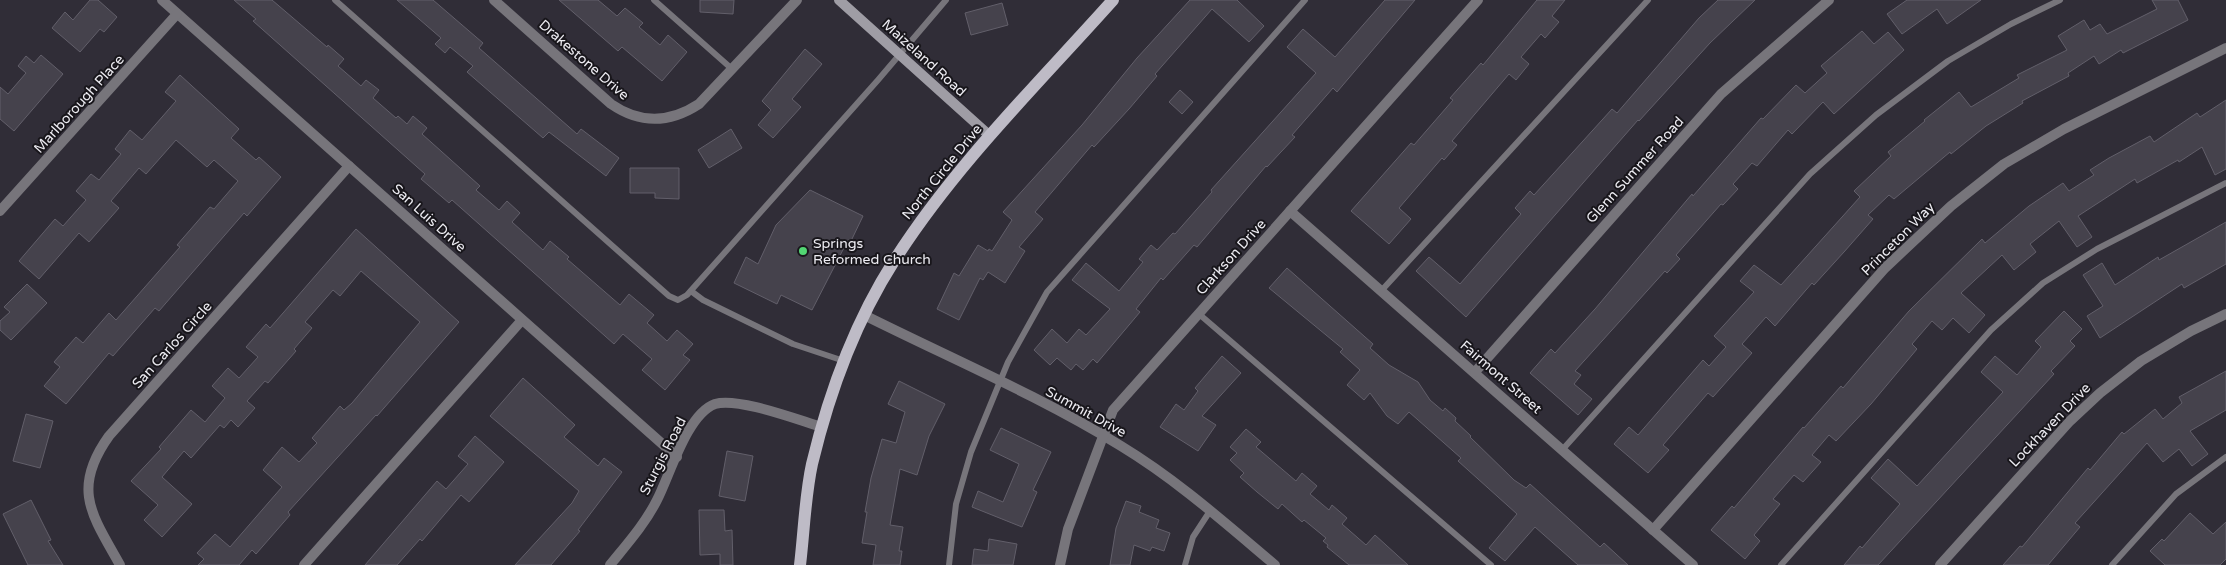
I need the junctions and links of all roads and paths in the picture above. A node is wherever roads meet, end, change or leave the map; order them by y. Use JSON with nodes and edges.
{"nodes":[{"id":1,"x":162,"y":0,"type":"edge"},
{"id":2,"x":335,"y":0,"type":"edge"},
{"id":3,"x":494,"y":0,"type":"edge"},
{"id":4,"x":654,"y":0,"type":"edge"},
{"id":5,"x":797,"y":0,"type":"edge"},
{"id":6,"x":839,"y":0,"type":"edge"},
{"id":7,"x":946,"y":0,"type":"edge"},
{"id":8,"x":1113,"y":0,"type":"edge"},
{"id":9,"x":1305,"y":0,"type":"edge"},
{"id":10,"x":1478,"y":0,"type":"edge"},
{"id":11,"x":1648,"y":0,"type":"edge"},
{"id":12,"x":1829,"y":0,"type":"edge"},
{"id":13,"x":2060,"y":0,"type":"edge"},
{"id":14,"x":177,"y":14,"type":"junction"},
{"id":15,"x":2226,"y":48,"type":"edge"},
{"id":16,"x":900,"y":55,"type":"junction"},
{"id":17,"x":732,"y":69,"type":"junction"},
{"id":18,"x":990,"y":136,"type":"junction"},
{"id":19,"x":349,"y":166,"type":"junction"},
{"id":20,"x":2226,"y":183,"type":"edge"},
{"id":21,"x":0,"y":211,"type":"edge"},
{"id":22,"x":1290,"y":211,"type":"junction"},
{"id":23,"x":1382,"y":290,"type":"junction"},
{"id":24,"x":691,"y":291,"type":"junction"},
{"id":25,"x":1199,"y":314,"type":"junction"},
{"id":26,"x":2226,"y":314,"type":"edge"},
{"id":27,"x":864,"y":315,"type":"junction"},
{"id":28,"x":522,"y":320,"type":"junction"},
{"id":29,"x":844,"y":361,"type":"junction"},
{"id":30,"x":1475,"y":372,"type":"junction"},
{"id":31,"x":999,"y":382,"type":"junction"},
{"id":32,"x":822,"y":427,"type":"junction"},
{"id":33,"x":1104,"y":436,"type":"junction"},
{"id":34,"x":1562,"y":449,"type":"junction"},
{"id":35,"x":677,"y":457,"type":"junction"},
{"id":36,"x":2226,"y":457,"type":"edge"},
{"id":37,"x":1210,"y":511,"type":"junction"},
{"id":38,"x":1653,"y":530,"type":"junction"},
{"id":39,"x":120,"y":565,"type":"edge"},
{"id":40,"x":304,"y":565,"type":"edge"},
{"id":41,"x":610,"y":565,"type":"edge"},
{"id":42,"x":800,"y":565,"type":"edge"},
{"id":43,"x":949,"y":565,"type":"edge"},
{"id":44,"x":1060,"y":565,"type":"edge"},
{"id":45,"x":1185,"y":565,"type":"edge"},
{"id":46,"x":1274,"y":565,"type":"edge"},
{"id":47,"x":1492,"y":565,"type":"edge"},
{"id":48,"x":1693,"y":565,"type":"edge"},
{"id":49,"x":1781,"y":565,"type":"edge"},
{"id":50,"x":1940,"y":565,"type":"edge"},
{"id":51,"x":2112,"y":565,"type":"edge"}],
"edges":[{"from":1,"to":14,"type":"street","name":"San Luis Drive"},
{"from":2,"to":24,"type":"lane"},
{"from":3,"to":17,"type":"street","name":"Drakestone Drive"},
{"from":4,"to":17,"type":"lane"},
{"from":5,"to":17,"type":"street","name":"Drakestone Drive"},
{"from":6,"to":16,"type":"main road","name":"Maizeland Road"},
{"from":7,"to":16,"type":"lane"},
{"from":8,"to":18,"type":"main road","name":"North Circle Drive"},
{"from":9,"to":31,"type":"lane"},
{"from":10,"to":22,"type":"street","name":"Clarkson Drive"},
{"from":11,"to":23,"type":"lane"},
{"from":12,"to":30,"type":"street","name":"Glenn Summer Road"},
{"from":13,"to":34,"type":"lane"},
{"from":14,"to":19,"type":"street","name":"San Luis Drive"},
{"from":14,"to":21,"type":"street","name":"Marlborough Place"},
{"from":15,"to":38,"type":"street","name":"Princeton Way"},
{"from":16,"to":18,"type":"main road","name":"Maizeland Road"},
{"from":16,"to":24,"type":"lane"},
{"from":18,"to":27,"type":"main road","name":"North Circle Drive"},
{"from":19,"to":28,"type":"street","name":"San Luis Drive"},
{"from":19,"to":39,"type":"street","name":"San Carlos Circle"},
{"from":20,"to":49,"type":"lane"},
{"from":22,"to":23,"type":"street","name":"Fairmont Street"},
{"from":22,"to":25,"type":"street","name":"Clarkson Drive"},
{"from":23,"to":30,"type":"street","name":"Fairmont Street"},
{"from":24,"to":29,"type":"lane"},
{"from":25,"to":33,"type":"street","name":"Clarkson Drive"},
{"from":25,"to":47,"type":"lane"},
{"from":26,"to":50,"type":"street","name":"Lockhaven Drive"},
{"from":27,"to":29,"type":"main road","name":"North Circle Drive"},
{"from":27,"to":31,"type":"street","name":"Summit Drive"},
{"from":28,"to":35,"type":"street","name":"San Luis Drive"},
{"from":28,"to":40,"type":"street"},
{"from":29,"to":32,"type":"main road","name":"North Circle Drive"},
{"from":30,"to":34,"type":"street","name":"Fairmont Street"},
{"from":31,"to":33,"type":"street","name":"Summit Drive"},
{"from":31,"to":43,"type":"lane"},
{"from":32,"to":35,"type":"street","name":"Sturgis Road"},
{"from":32,"to":42,"type":"main road","name":"North Circle Drive"},
{"from":33,"to":37,"type":"street","name":"Summit Drive"},
{"from":33,"to":44,"type":"street","name":"Clarkson Drive"},
{"from":34,"to":38,"type":"street","name":"Fairmont Street"},
{"from":35,"to":41,"type":"street","name":"Sturgis Road"},
{"from":36,"to":51,"type":"lane"},
{"from":37,"to":45,"type":"lane"},
{"from":37,"to":46,"type":"street","name":"Summit Drive"},
{"from":38,"to":48,"type":"street","name":"Fairmont Street"}]}
